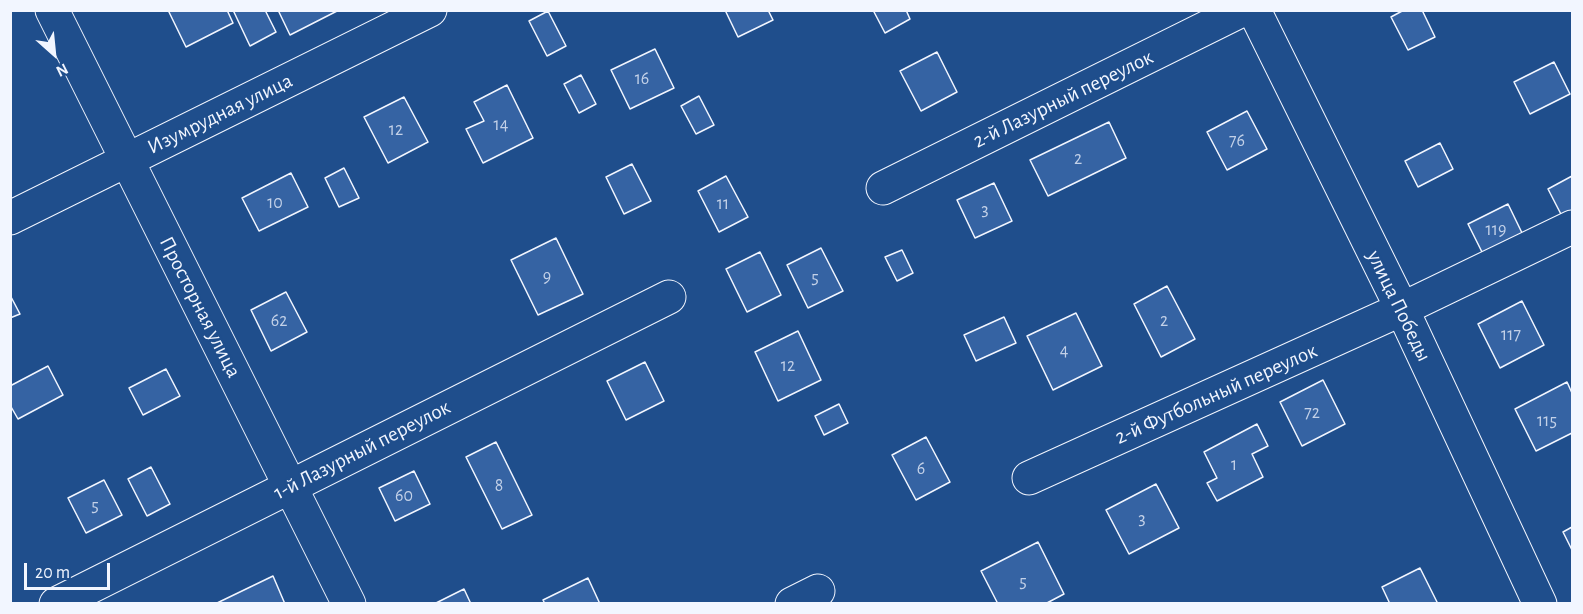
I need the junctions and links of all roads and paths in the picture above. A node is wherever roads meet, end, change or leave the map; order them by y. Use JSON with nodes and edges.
{"nodes":[{"id":1,"x":52,"y":10,"type":"edge"},
{"id":2,"x":430,"y":10,"type":"edge"},
{"id":3,"x":1242,"y":10,"type":"edge"},
{"id":4,"x":1254,"y":10,"type":"edge"},
{"id":5,"x":126,"y":161,"type":"junction"},
{"id":6,"x":883,"y":188,"type":"dead end"},
{"id":7,"x":10,"y":218,"type":"edge"},
{"id":8,"x":1572,"y":227,"type":"edge"},
{"id":9,"x":669,"y":297,"type":"dead end"},
{"id":10,"x":1402,"y":309,"type":"junction"},
{"id":11,"x":1029,"y":478,"type":"dead end"},
{"id":12,"x":290,"y":486,"type":"junction"},
{"id":13,"x":56,"y":603,"type":"edge"},
{"id":14,"x":349,"y":603,"type":"edge"},
{"id":15,"x":1540,"y":603,"type":"edge"}],
"edges":[{"from":1,"to":5,"type":"street","name":"Просторная улица"},
{"from":2,"to":5,"type":"street","name":"Изумрудная улица"},
{"from":3,"to":6,"type":"street","name":"2-й Лазурный переулок"},
{"from":4,"to":10,"type":"street","name":"улица Победы"},
{"from":5,"to":7,"type":"street","name":"Изумрудная улица"},
{"from":5,"to":12,"type":"street","name":"Просторная улица"},
{"from":8,"to":10,"type":"street","name":"2-й Футбольный переулок"},
{"from":9,"to":12,"type":"street","name":"1-й Лазурный переулок"},
{"from":10,"to":11,"type":"street","name":"2-й Футбольный переулок"},
{"from":10,"to":15,"type":"street","name":"улица Победы"},
{"from":12,"to":13,"type":"street","name":"1-й Лазурный переулок"},
{"from":12,"to":14,"type":"street","name":"Просторная улица"}]}
